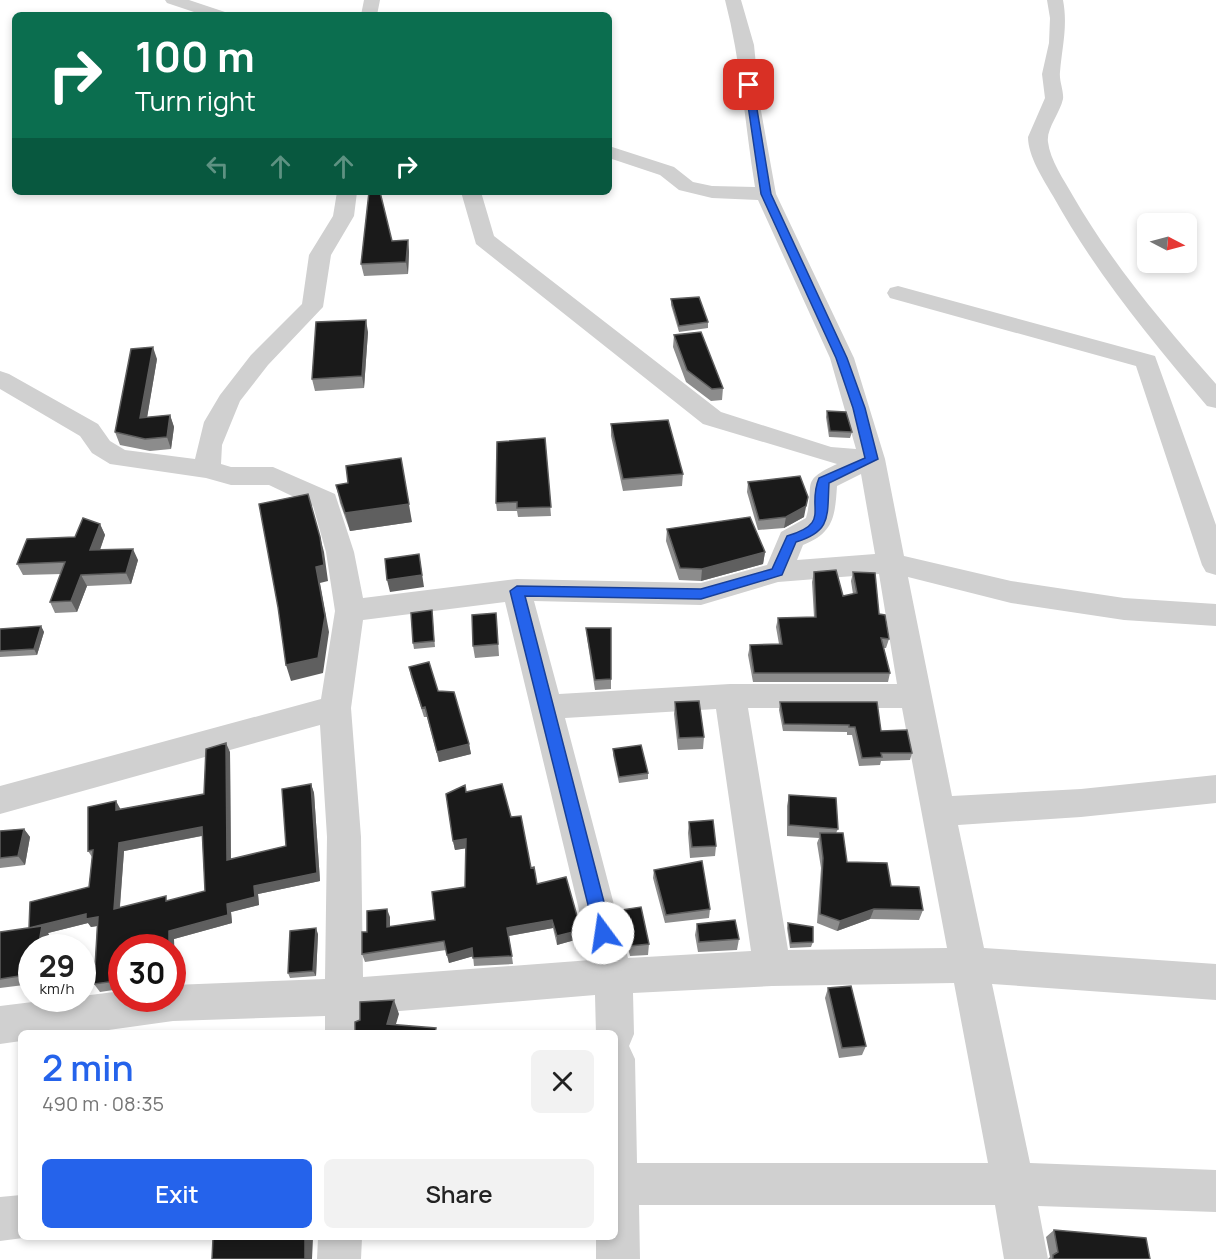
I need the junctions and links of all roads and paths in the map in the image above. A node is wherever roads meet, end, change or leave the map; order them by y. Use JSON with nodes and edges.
{"nodes":[{"id":1,"x":173,"y":0,"type":"edge"},
{"id":2,"x":733,"y":0,"type":"edge"},
{"id":3,"x":1055,"y":0,"type":"edge"},
{"id":4,"x":210,"y":12,"type":"edge"},
{"id":5,"x":612,"y":153,"type":"edge"},
{"id":6,"x":766,"y":194,"type":"junction"},
{"id":7,"x":346,"y":195,"type":"edge"},
{"id":8,"x":472,"y":195,"type":"edge"},
{"id":9,"x":898,"y":293,"type":"dead end"},
{"id":10,"x":0,"y":380,"type":"edge"},
{"id":11,"x":1216,"y":400,"type":"edge"},
{"id":12,"x":872,"y":459,"type":"junction"},
{"id":13,"x":207,"y":469,"type":"junction"},
{"id":14,"x":891,"y":563,"type":"junction"},
{"id":15,"x":1216,"y":566,"type":"edge"},
{"id":16,"x":778,"y":572,"type":"junction"},
{"id":17,"x":517,"y":591,"type":"junction"},
{"id":18,"x":350,"y":611,"type":"junction"},
{"id":19,"x":1216,"y":615,"type":"edge"},
{"id":20,"x":730,"y":696,"type":"junction"},
{"id":21,"x":915,"y":696,"type":"junction"},
{"id":22,"x":546,"y":707,"type":"junction"},
{"id":23,"x":335,"y":708,"type":"junction"},
{"id":24,"x":1216,"y":789,"type":"edge"},
{"id":25,"x":0,"y":800,"type":"edge"},
{"id":26,"x":939,"y":811,"type":"junction"},
{"id":27,"x":968,"y":965,"type":"junction"},
{"id":28,"x":772,"y":968,"type":"junction"},
{"id":29,"x":615,"y":978,"type":"junction"},
{"id":30,"x":1216,"y":982,"type":"edge"},
{"id":31,"x":345,"y":997,"type":"junction"},
{"id":32,"x":0,"y":1025,"type":"edge"},
{"id":33,"x":344,"y":1030,"type":"edge"},
{"id":34,"x":615,"y":1030,"type":"edge"},
{"id":35,"x":618,"y":1184,"type":"edge"},
{"id":36,"x":1013,"y":1184,"type":"junction"},
{"id":37,"x":1216,"y":1191,"type":"edge"},
{"id":38,"x":18,"y":1217,"type":"edge"},
{"id":39,"x":0,"y":1219,"type":"edge"},
{"id":40,"x":340,"y":1240,"type":"edge"},
{"id":41,"x":617,"y":1240,"type":"edge"},
{"id":42,"x":339,"y":1259,"type":"edge"},
{"id":43,"x":618,"y":1259,"type":"edge"},
{"id":44,"x":1026,"y":1259,"type":"edge"}],
"edges":[{"from":1,"to":4,"type":"street"},
{"from":2,"to":6,"type":"street"},
{"from":3,"to":11,"type":"street"},
{"from":5,"to":6,"type":"street"},
{"from":6,"to":12,"type":"street"},
{"from":7,"to":13,"type":"street"},
{"from":8,"to":12,"type":"street"},
{"from":9,"to":15,"type":"street"},
{"from":10,"to":13,"type":"street"},
{"from":12,"to":14,"type":"street"},
{"from":12,"to":16,"type":"street"},
{"from":13,"to":18,"type":"street"},
{"from":14,"to":16,"type":"street"},
{"from":14,"to":19,"type":"street"},
{"from":14,"to":21,"type":"street"},
{"from":16,"to":17,"type":"street"},
{"from":17,"to":18,"type":"street"},
{"from":17,"to":22,"type":"street"},
{"from":18,"to":23,"type":"street"},
{"from":20,"to":21,"type":"street"},
{"from":20,"to":22,"type":"street"},
{"from":20,"to":28,"type":"street"},
{"from":21,"to":26,"type":"street"},
{"from":22,"to":29,"type":"street"},
{"from":23,"to":25,"type":"street"},
{"from":23,"to":31,"type":"street"},
{"from":24,"to":26,"type":"street"},
{"from":26,"to":27,"type":"street"},
{"from":27,"to":28,"type":"street"},
{"from":27,"to":30,"type":"street"},
{"from":27,"to":36,"type":"street"},
{"from":28,"to":29,"type":"street"},
{"from":29,"to":31,"type":"street"},
{"from":29,"to":34,"type":"street"},
{"from":31,"to":32,"type":"street"},
{"from":31,"to":33,"type":"street"},
{"from":35,"to":36,"type":"street"},
{"from":36,"to":37,"type":"street"},
{"from":36,"to":44,"type":"street"},
{"from":38,"to":39,"type":"street"},
{"from":40,"to":42,"type":"street"},
{"from":41,"to":43,"type":"street"}]}
